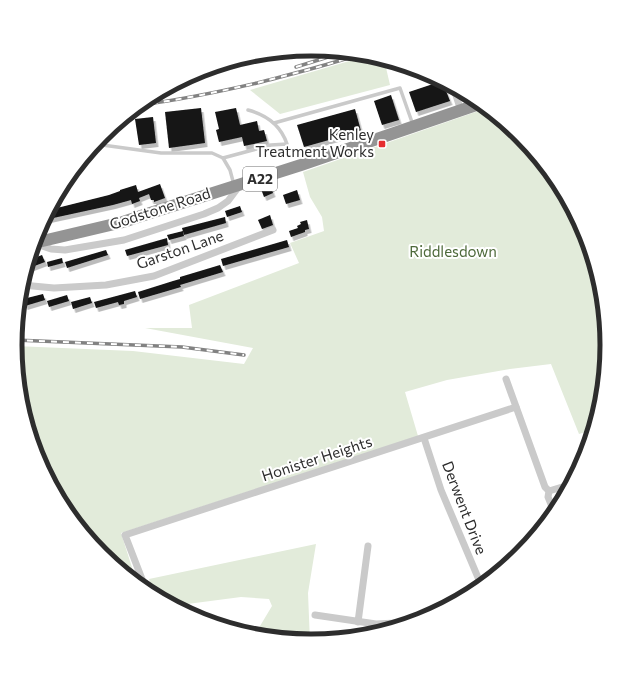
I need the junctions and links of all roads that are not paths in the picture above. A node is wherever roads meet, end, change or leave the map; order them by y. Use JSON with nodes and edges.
{"nodes":[{"id":1,"x":456,"y":95,"type":"edge"},
{"id":2,"x":474,"y":107,"type":"edge"},
{"id":3,"x":248,"y":110,"type":"dead end"},
{"id":4,"x":461,"y":111,"type":"junction"},
{"id":5,"x":274,"y":123,"type":"junction"},
{"id":6,"x":413,"y":126,"type":"junction"},
{"id":7,"x":103,"y":145,"type":"edge"},
{"id":8,"x":223,"y":158,"type":"junction"},
{"id":9,"x":238,"y":186,"type":"junction"},
{"id":10,"x":273,"y":230,"type":"dead end"},
{"id":11,"x":41,"y":242,"type":"edge"},
{"id":12,"x":40,"y":246,"type":"edge"},
{"id":13,"x":29,"y":286,"type":"edge"},
{"id":14,"x":506,"y":379,"type":"dead end"},
{"id":15,"x":516,"y":407,"type":"junction"},
{"id":16,"x":424,"y":438,"type":"junction"},
{"id":17,"x":564,"y":487,"type":"edge"},
{"id":18,"x":549,"y":492,"type":"junction"},
{"id":19,"x":552,"y":506,"type":"edge"},
{"id":20,"x":368,"y":546,"type":"dead end"},
{"id":21,"x":142,"y":580,"type":"edge"},
{"id":22,"x":479,"y":581,"type":"edge"},
{"id":23,"x":315,"y":615,"type":"dead end"},
{"id":24,"x":358,"y":622,"type":"junction"},
{"id":25,"x":393,"y":623,"type":"edge"}],
"edges":[{"from":1,"to":4,"type":"street"},
{"from":2,"to":4,"type":"highway","name":"Godstone Road","number":"A22"},
{"from":3,"to":5,"type":"lane"},
{"from":4,"to":6,"type":"highway","name":"Godstone Road","number":"A22"},
{"from":5,"to":6,"type":"lane"},
{"from":5,"to":8,"type":"lane"},
{"from":6,"to":9,"type":"highway","name":"Godstone Road","number":"A22"},
{"from":7,"to":8,"type":"lane"},
{"from":8,"to":9,"type":"lane"},
{"from":9,"to":11,"type":"highway","name":"Godstone Road","number":"A22"},
{"from":9,"to":12,"type":"street","name":"Godstone Road"},
{"from":10,"to":13,"type":"street","name":"Garston Lane"},
{"from":14,"to":15,"type":"street"},
{"from":15,"to":16,"type":"street","name":"Honister Heights"},
{"from":15,"to":18,"type":"street"},
{"from":16,"to":21,"type":"street","name":"Honister Heights"},
{"from":16,"to":22,"type":"street","name":"Derwent Drive"},
{"from":17,"to":18,"type":"street"},
{"from":18,"to":19,"type":"street"},
{"from":20,"to":24,"type":"street"},
{"from":23,"to":24,"type":"street"},
{"from":24,"to":25,"type":"street"}]}
